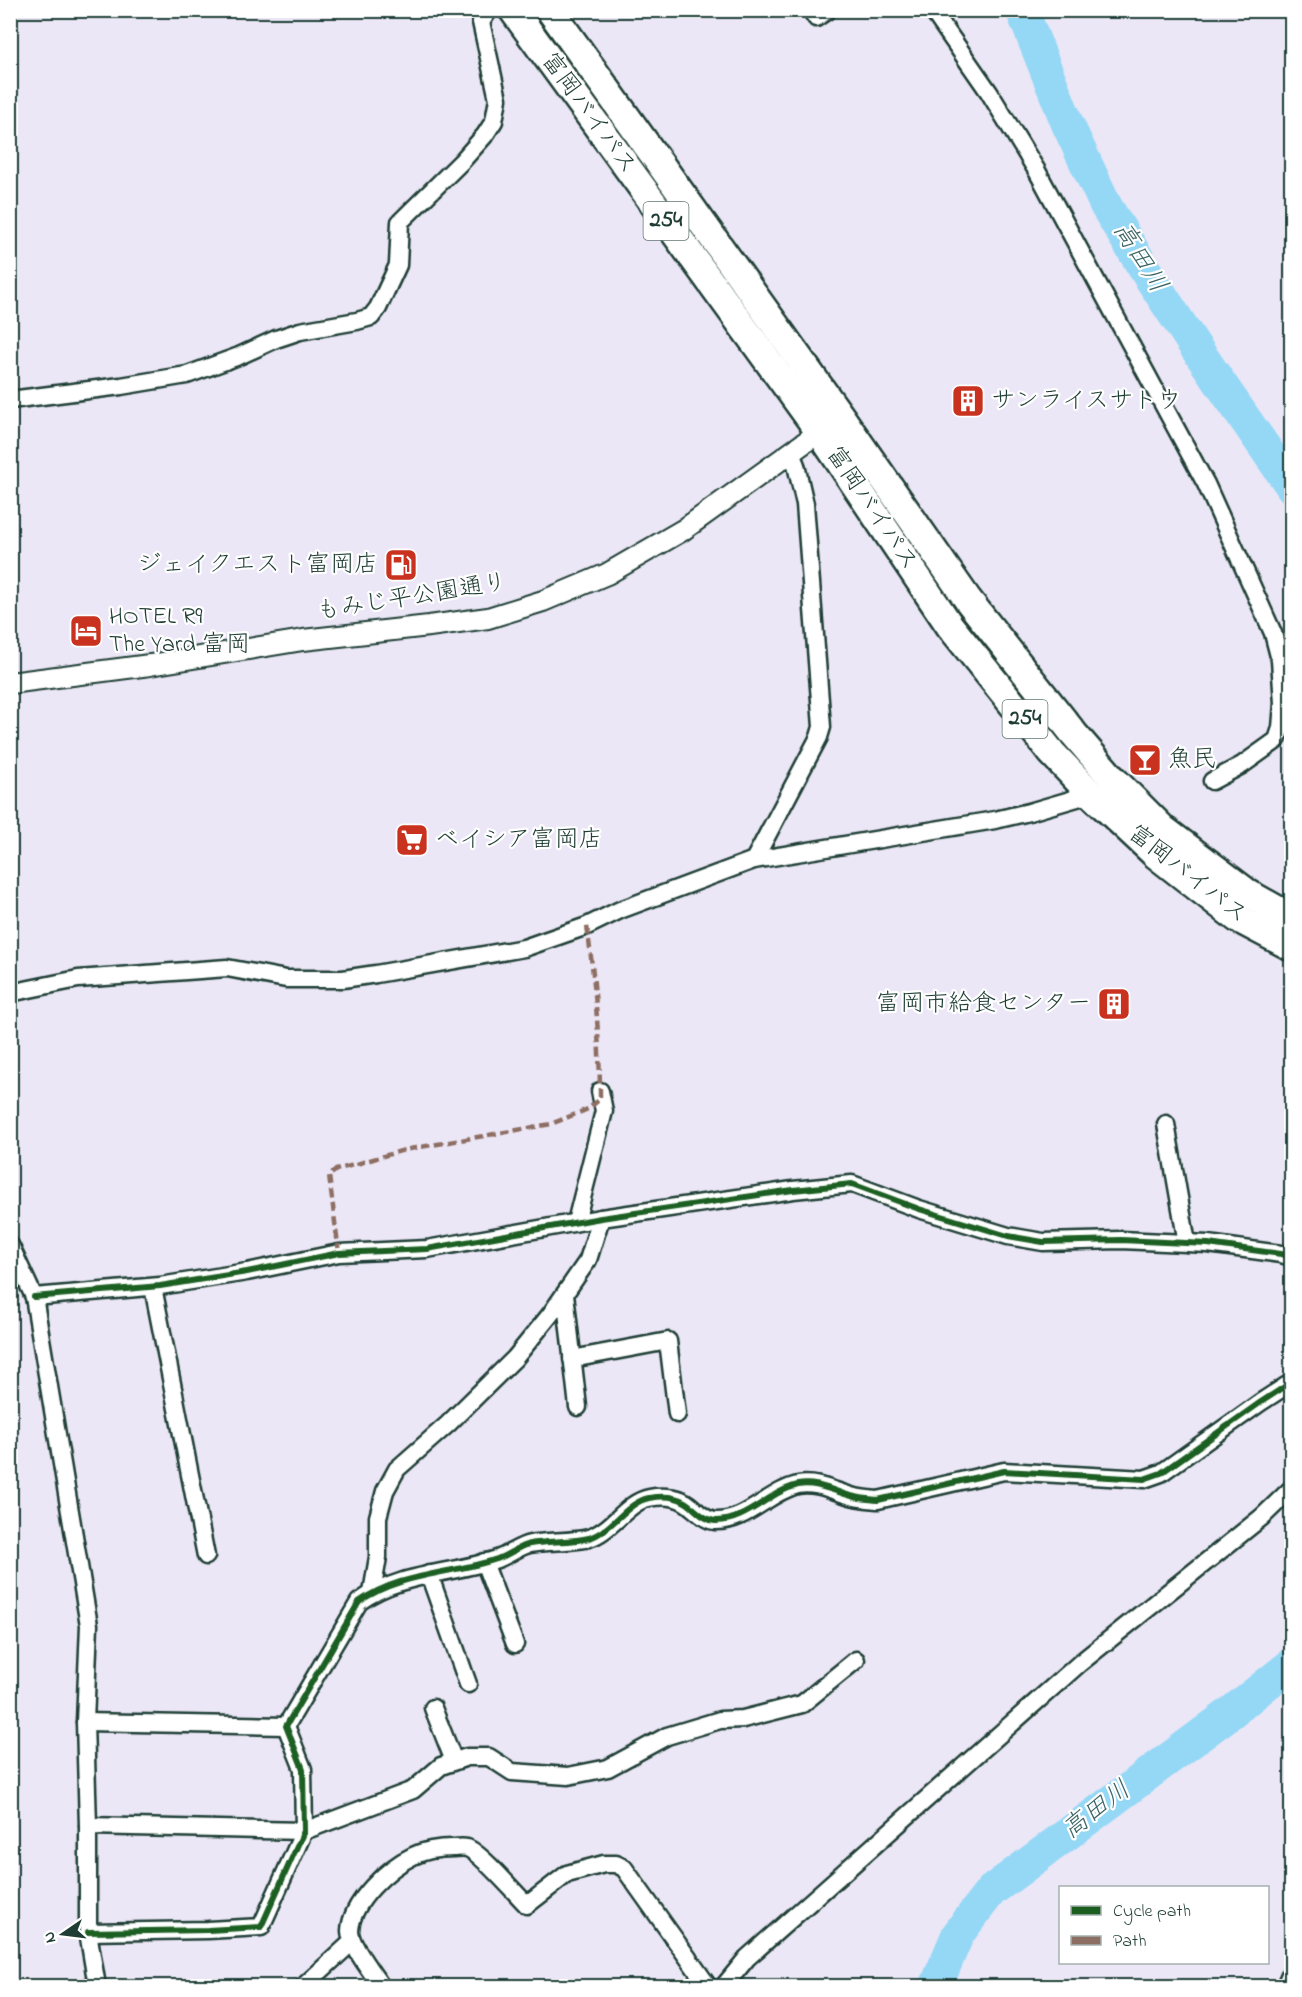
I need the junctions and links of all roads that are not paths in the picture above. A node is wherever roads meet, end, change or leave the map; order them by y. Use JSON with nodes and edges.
{"nodes":[{"id":1,"x":489,"y":10,"type":"edge"},
{"id":2,"x":513,"y":10,"type":"edge"},
{"id":3,"x":550,"y":10,"type":"edge"},
{"id":4,"x":811,"y":10,"type":"edge"},
{"id":5,"x":828,"y":10,"type":"edge"},
{"id":6,"x":932,"y":10,"type":"edge"},
{"id":7,"x":10,"y":400,"type":"edge"},
{"id":8,"x":830,"y":424,"type":"junction"},
{"id":9,"x":791,"y":453,"type":"junction"},
{"id":10,"x":10,"y":683,"type":"edge"},
{"id":11,"x":1212,"y":781,"type":"dead end"},
{"id":12,"x":1091,"y":794,"type":"junction"},
{"id":13,"x":754,"y":860,"type":"junction"},
{"id":14,"x":1292,"y":918,"type":"edge"},
{"id":15,"x":1292,"y":947,"type":"edge"},
{"id":16,"x":10,"y":993,"type":"edge"},
{"id":17,"x":600,"y":1091,"type":"dead end"},
{"id":18,"x":1166,"y":1124,"type":"dead end"},
{"id":19,"x":601,"y":1218,"type":"junction"},
{"id":20,"x":576,"y":1222,"type":"junction"},
{"id":21,"x":1187,"y":1243,"type":"junction"},
{"id":22,"x":10,"y":1245,"type":"edge"},
{"id":23,"x":1292,"y":1257,"type":"edge"},
{"id":24,"x":153,"y":1287,"type":"junction"},
{"id":25,"x":565,"y":1294,"type":"junction"},
{"id":26,"x":34,"y":1297,"type":"junction"},
{"id":27,"x":573,"y":1359,"type":"junction"},
{"id":28,"x":1292,"y":1382,"type":"edge"},
{"id":29,"x":578,"y":1407,"type":"dead end"},
{"id":30,"x":677,"y":1414,"type":"dead end"},
{"id":31,"x":1292,"y":1488,"type":"edge"},
{"id":32,"x":206,"y":1556,"type":"dead end"},
{"id":33,"x":484,"y":1562,"type":"junction"},
{"id":34,"x":429,"y":1574,"type":"junction"},
{"id":35,"x":372,"y":1593,"type":"junction"},
{"id":36,"x":515,"y":1644,"type":"dead end"},
{"id":37,"x":856,"y":1660,"type":"dead end"},
{"id":38,"x":468,"y":1684,"type":"dead end"},
{"id":39,"x":433,"y":1708,"type":"dead end"},
{"id":40,"x":85,"y":1722,"type":"junction"},
{"id":41,"x":286,"y":1726,"type":"junction"},
{"id":42,"x":454,"y":1761,"type":"junction"},
{"id":43,"x":88,"y":1826,"type":"junction"},
{"id":44,"x":304,"y":1831,"type":"junction"},
{"id":45,"x":88,"y":1932,"type":"junction"},
{"id":46,"x":352,"y":1942,"type":"junction"},
{"id":47,"x":1292,"y":1970,"type":"edge"},
{"id":48,"x":97,"y":1986,"type":"edge"},
{"id":49,"x":304,"y":1986,"type":"edge"},
{"id":50,"x":381,"y":1986,"type":"edge"},
{"id":51,"x":708,"y":1986,"type":"edge"},
{"id":52,"x":724,"y":1986,"type":"edge"},
{"id":53,"x":1285,"y":1986,"type":"edge"}],
"edges":[{"from":1,"to":7,"type":"street"},
{"from":2,"to":8,"type":"highway","name":"富岡バイパス","number":"254"},
{"from":3,"to":8,"type":"highway","name":"富岡バイパス","number":"254"},
{"from":4,"to":5,"type":"street"},
{"from":6,"to":11,"type":"street"},
{"from":8,"to":9,"type":"street","name":"もみじ平公園通り"},
{"from":8,"to":12,"type":"highway","name":"富岡バイパス","number":"254"},
{"from":8,"to":14,"type":"highway","name":"富岡バイパス","number":"254"},
{"from":9,"to":10,"type":"street","name":"もみじ平公園通り"},
{"from":9,"to":13,"type":"street"},
{"from":12,"to":13,"type":"street"},
{"from":12,"to":15,"type":"highway","name":"富岡バイパス","number":"254"},
{"from":13,"to":16,"type":"street"},
{"from":17,"to":20,"type":"street"},
{"from":18,"to":21,"type":"street"},
{"from":19,"to":20,"type":"street"},
{"from":19,"to":21,"type":"street"},
{"from":19,"to":25,"type":"street"},
{"from":20,"to":24,"type":"street"},
{"from":21,"to":23,"type":"street"},
{"from":22,"to":26,"type":"street"},
{"from":24,"to":26,"type":"street"},
{"from":24,"to":32,"type":"street"},
{"from":25,"to":27,"type":"street"},
{"from":25,"to":35,"type":"street"},
{"from":26,"to":40,"type":"street"},
{"from":27,"to":29,"type":"street"},
{"from":27,"to":30,"type":"street"},
{"from":28,"to":33,"type":"street"},
{"from":31,"to":52,"type":"street"},
{"from":33,"to":34,"type":"street"},
{"from":33,"to":36,"type":"street"},
{"from":34,"to":35,"type":"street"},
{"from":34,"to":38,"type":"street"},
{"from":35,"to":41,"type":"street"},
{"from":37,"to":42,"type":"street"},
{"from":39,"to":42,"type":"street"},
{"from":40,"to":41,"type":"street"},
{"from":40,"to":43,"type":"street"},
{"from":41,"to":44,"type":"street"},
{"from":42,"to":44,"type":"street"},
{"from":43,"to":44,"type":"street"},
{"from":43,"to":45,"type":"street"},
{"from":44,"to":45,"type":"street"},
{"from":45,"to":48,"type":"street"},
{"from":46,"to":49,"type":"street"},
{"from":46,"to":50,"type":"street"},
{"from":46,"to":51,"type":"street"},
{"from":47,"to":53,"type":"street"}]}
